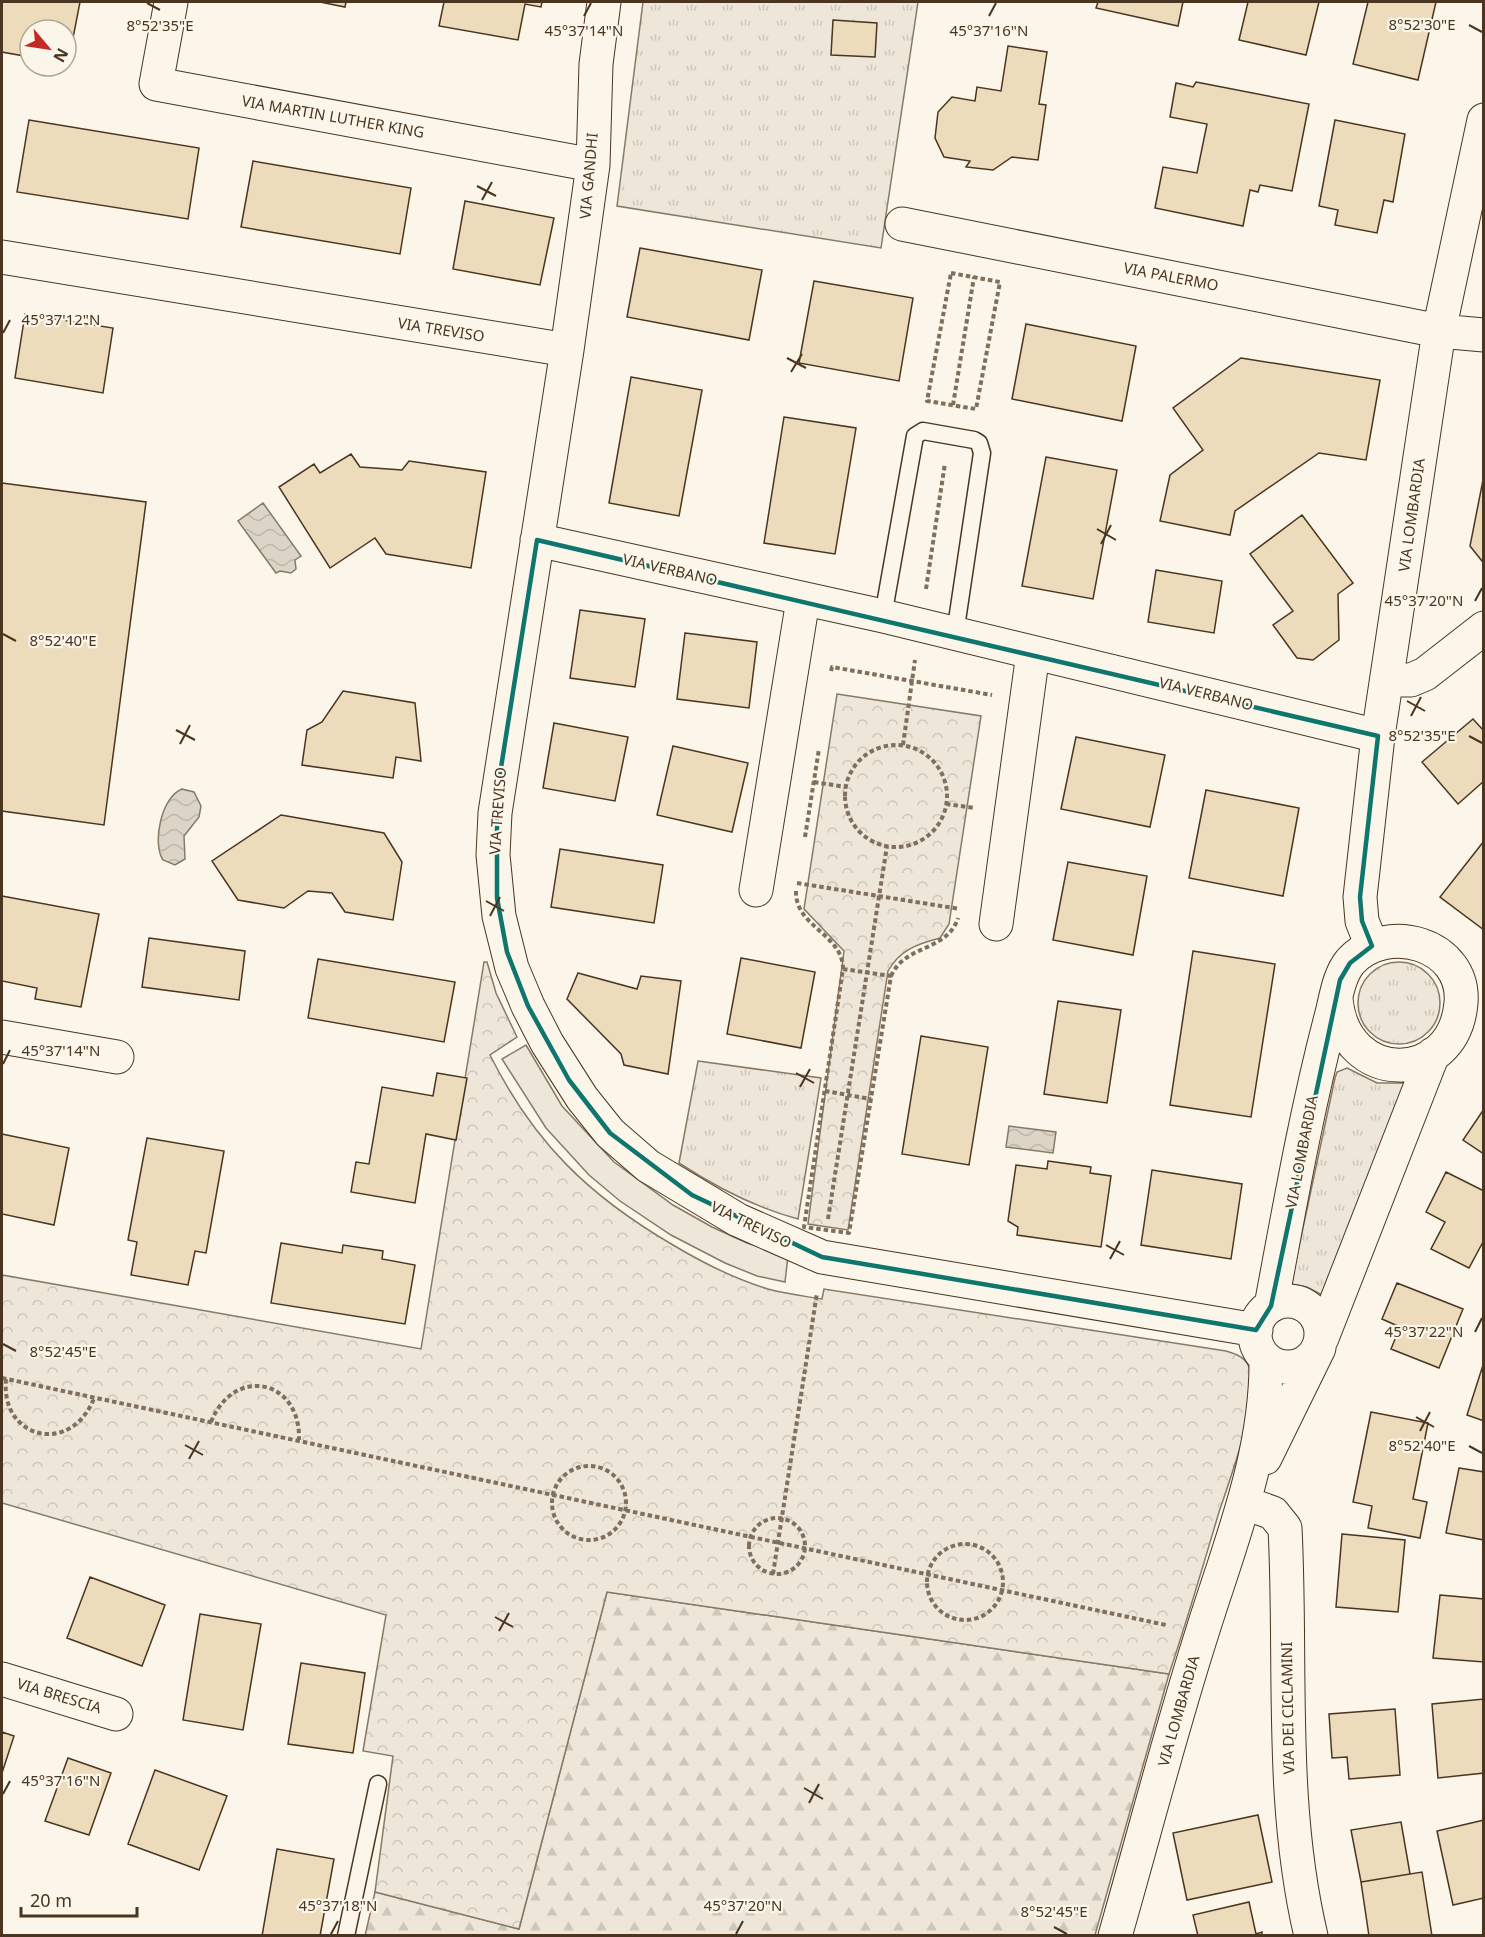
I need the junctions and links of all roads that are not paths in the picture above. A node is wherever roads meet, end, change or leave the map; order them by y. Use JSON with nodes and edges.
{"nodes":[{"id":1,"x":171,"y":2,"type":"edge"},
{"id":2,"x":604,"y":2,"type":"edge"},
{"id":3,"x":1484,"y":120,"type":"edge"},
{"id":4,"x":593,"y":165,"type":"junction"},
{"id":5,"x":902,"y":224,"type":"dead end"},
{"id":6,"x":2,"y":258,"type":"edge"},
{"id":7,"x":1439,"y":331,"type":"junction"},
{"id":8,"x":1484,"y":335,"type":"edge"},
{"id":9,"x":567,"y":350,"type":"junction"},
{"id":10,"x":537,"y":540,"type":"junction"},
{"id":11,"x":803,"y":600,"type":"junction"},
{"id":12,"x":884,"y":616,"type":"junction"},
{"id":13,"x":1484,"y":628,"type":"edge"},
{"id":14,"x":955,"y":634,"type":"junction"},
{"id":15,"x":1033,"y":653,"type":"junction"},
{"id":16,"x":1387,"y":680,"type":"junction"},
{"id":17,"x":1378,"y":736,"type":"junction"},
{"id":18,"x":756,"y":890,"type":"dead end"},
{"id":19,"x":996,"y":924,"type":"dead end"},
{"id":20,"x":1372,"y":946,"type":"junction"},
{"id":21,"x":1473,"y":997,"type":"edge"},
{"id":22,"x":1336,"y":999,"type":"junction"},
{"id":23,"x":2,"y":1037,"type":"edge"},
{"id":24,"x":1433,"y":1054,"type":"junction"},
{"id":25,"x":117,"y":1057,"type":"dead end"},
{"id":26,"x":1264,"y":1332,"type":"junction"},
{"id":27,"x":1320,"y":1343,"type":"junction"},
{"id":28,"x":1247,"y":1496,"type":"junction"},
{"id":29,"x":2,"y":1678,"type":"edge"},
{"id":30,"x":116,"y":1714,"type":"dead end"},
{"id":31,"x":378,"y":1784,"type":"dead end"},
{"id":32,"x":346,"y":1935,"type":"edge"},
{"id":33,"x":1115,"y":1935,"type":"edge"},
{"id":34,"x":1311,"y":1935,"type":"edge"}],
"edges":[{"from":1,"to":4,"type":"street","name":"VIA MARTIN LUTHER KING"},
{"from":2,"to":4,"type":"street","name":"VIA GANDHI"},
{"from":3,"to":7,"type":"street","name":"VIA LOMBARDIA"},
{"from":4,"to":9,"type":"street","name":"VIA GANDHI"},
{"from":5,"to":7,"type":"street","name":"VIA PALERMO"},
{"from":6,"to":9,"type":"street","name":"VIA TREVISO"},
{"from":7,"to":8,"type":"street","name":"VIA PALERMO"},
{"from":7,"to":16,"type":"street","name":"VIA LOMBARDIA"},
{"from":9,"to":10,"type":"street","name":"VIA TREVISO"},
{"from":10,"to":11,"type":"street","name":"VIA VERBANO"},
{"from":10,"to":26,"type":"street","name":"VIA TREVISO"},
{"from":11,"to":12,"type":"street","name":"VIA VERBANO"},
{"from":11,"to":18,"type":"street"},
{"from":12,"to":14,"type":"street","name":"VIA VERBANO"},
{"from":12,"to":14,"type":"lane"},
{"from":13,"to":16,"type":"street"},
{"from":14,"to":15,"type":"street","name":"VIA VERBANO"},
{"from":15,"to":17,"type":"street","name":"VIA VERBANO"},
{"from":15,"to":19,"type":"street"},
{"from":16,"to":17,"type":"street","name":"VIA LOMBARDIA"},
{"from":17,"to":20,"type":"street","name":"VIA LOMBARDIA"},
{"from":20,"to":21,"type":"street","name":"VIA LOMBARDIA"},
{"from":20,"to":22,"type":"street","name":"VIA LOMBARDIA"},
{"from":21,"to":24,"type":"street","name":"VIA LOMBARDIA"},
{"from":22,"to":24,"type":"street","name":"VIA LOMBARDIA"},
{"from":22,"to":26,"type":"street","name":"VIA LOMBARDIA"},
{"from":23,"to":25,"type":"street"},
{"from":24,"to":27,"type":"street","name":"VIA LOMBARDIA"},
{"from":26,"to":27,"type":"street","name":"VIA LOMBARDIA"},
{"from":26,"to":27,"type":"street"},
{"from":26,"to":28,"type":"street","name":"VIA LOMBARDIA"},
{"from":27,"to":28,"type":"street","name":"VIA LOMBARDIA"},
{"from":28,"to":33,"type":"street","name":"VIA LOMBARDIA"},
{"from":28,"to":34,"type":"street","name":"VIA DEI CICLAMINI"},
{"from":29,"to":30,"type":"street","name":"VIA BRESCIA"},
{"from":31,"to":32,"type":"lane"}]}
